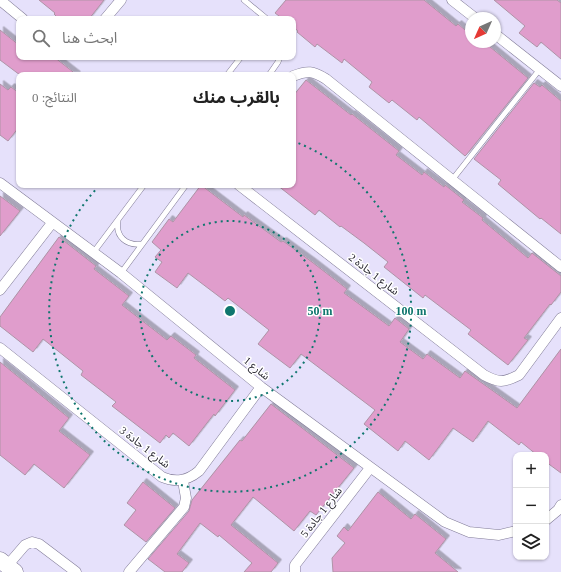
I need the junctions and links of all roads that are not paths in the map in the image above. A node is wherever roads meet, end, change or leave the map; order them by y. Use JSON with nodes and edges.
{"nodes":[{"id":1,"x":0,"y":0,"type":"edge"},
{"id":2,"x":121,"y":0,"type":"edge"},
{"id":3,"x":244,"y":0,"type":"edge"},
{"id":4,"x":452,"y":0,"type":"edge"},
{"id":5,"x":467,"y":12,"type":"edge"},
{"id":6,"x":19,"y":16,"type":"edge"},
{"id":7,"x":108,"y":16,"type":"edge"},
{"id":8,"x":263,"y":16,"type":"edge"},
{"id":9,"x":501,"y":39,"type":"edge"},
{"id":10,"x":239,"y":60,"type":"edge"},
{"id":11,"x":279,"y":60,"type":"edge"},
{"id":12,"x":540,"y":69,"type":"junction"},
{"id":13,"x":229,"y":72,"type":"edge"},
{"id":14,"x":271,"y":72,"type":"edge"},
{"id":15,"x":296,"y":75,"type":"edge"},
{"id":16,"x":561,"y":86,"type":"edge"},
{"id":17,"x":452,"y":180,"type":"junction"},
{"id":18,"x":0,"y":183,"type":"edge"},
{"id":19,"x":142,"y":188,"type":"edge"},
{"id":20,"x":184,"y":188,"type":"edge"},
{"id":21,"x":243,"y":188,"type":"edge"},
{"id":22,"x":118,"y":220,"type":"junction"},
{"id":23,"x":52,"y":223,"type":"junction"},
{"id":24,"x":142,"y":244,"type":"junction"},
{"id":25,"x":93,"y":253,"type":"junction"},
{"id":26,"x":561,"y":267,"type":"edge"},
{"id":27,"x":121,"y":273,"type":"junction"},
{"id":28,"x":0,"y":290,"type":"edge"},
{"id":29,"x":561,"y":318,"type":"edge"},
{"id":30,"x":0,"y":348,"type":"edge"},
{"id":31,"x":261,"y":387,"type":"junction"},
{"id":32,"x":370,"y":468,"type":"junction"},
{"id":33,"x":183,"y":481,"type":"junction"},
{"id":34,"x":561,"y":505,"type":"edge"},
{"id":35,"x":549,"y":518,"type":"edge"},
{"id":36,"x":513,"y":532,"type":"edge"},
{"id":37,"x":7,"y":566,"type":"edge"},
{"id":38,"x":76,"y":572,"type":"edge"},
{"id":39,"x":129,"y":572,"type":"edge"},
{"id":40,"x":295,"y":572,"type":"edge"}],
"edges":[{"from":1,"to":6,"type":"street"},
{"from":2,"to":7,"type":"street"},
{"from":3,"to":8,"type":"lane"},
{"from":4,"to":5,"type":"street"},
{"from":9,"to":12,"type":"street"},
{"from":10,"to":13,"type":"lane"},
{"from":11,"to":14,"type":"lane"},
{"from":12,"to":16,"type":"street"},
{"from":12,"to":17,"type":"lane"},
{"from":15,"to":17,"type":"street"},
{"from":17,"to":26,"type":"street"},
{"from":18,"to":23,"type":"street","name":"شارع 1"},
{"from":19,"to":22,"type":"lane"},
{"from":20,"to":24,"type":"lane"},
{"from":21,"to":29,"type":"street","name":"شارع 1 جادة 2"},
{"from":22,"to":24,"type":"lane"},
{"from":22,"to":25,"type":"lane"},
{"from":23,"to":25,"type":"street","name":"شارع 1"},
{"from":23,"to":28,"type":"street"},
{"from":24,"to":27,"type":"lane"},
{"from":25,"to":27,"type":"street","name":"شارع 1"},
{"from":27,"to":31,"type":"street","name":"شارع 1"},
{"from":30,"to":33,"type":"street","name":"شارع 1 جادة 3"},
{"from":31,"to":32,"type":"street","name":"شارع 1"},
{"from":31,"to":33,"type":"street"},
{"from":32,"to":36,"type":"street","name":"شارع 1"},
{"from":32,"to":40,"type":"street","name":"شارع 1 جادة 5"},
{"from":33,"to":39,"type":"street"},
{"from":34,"to":35,"type":"street"},
{"from":37,"to":38,"type":"street"}]}
